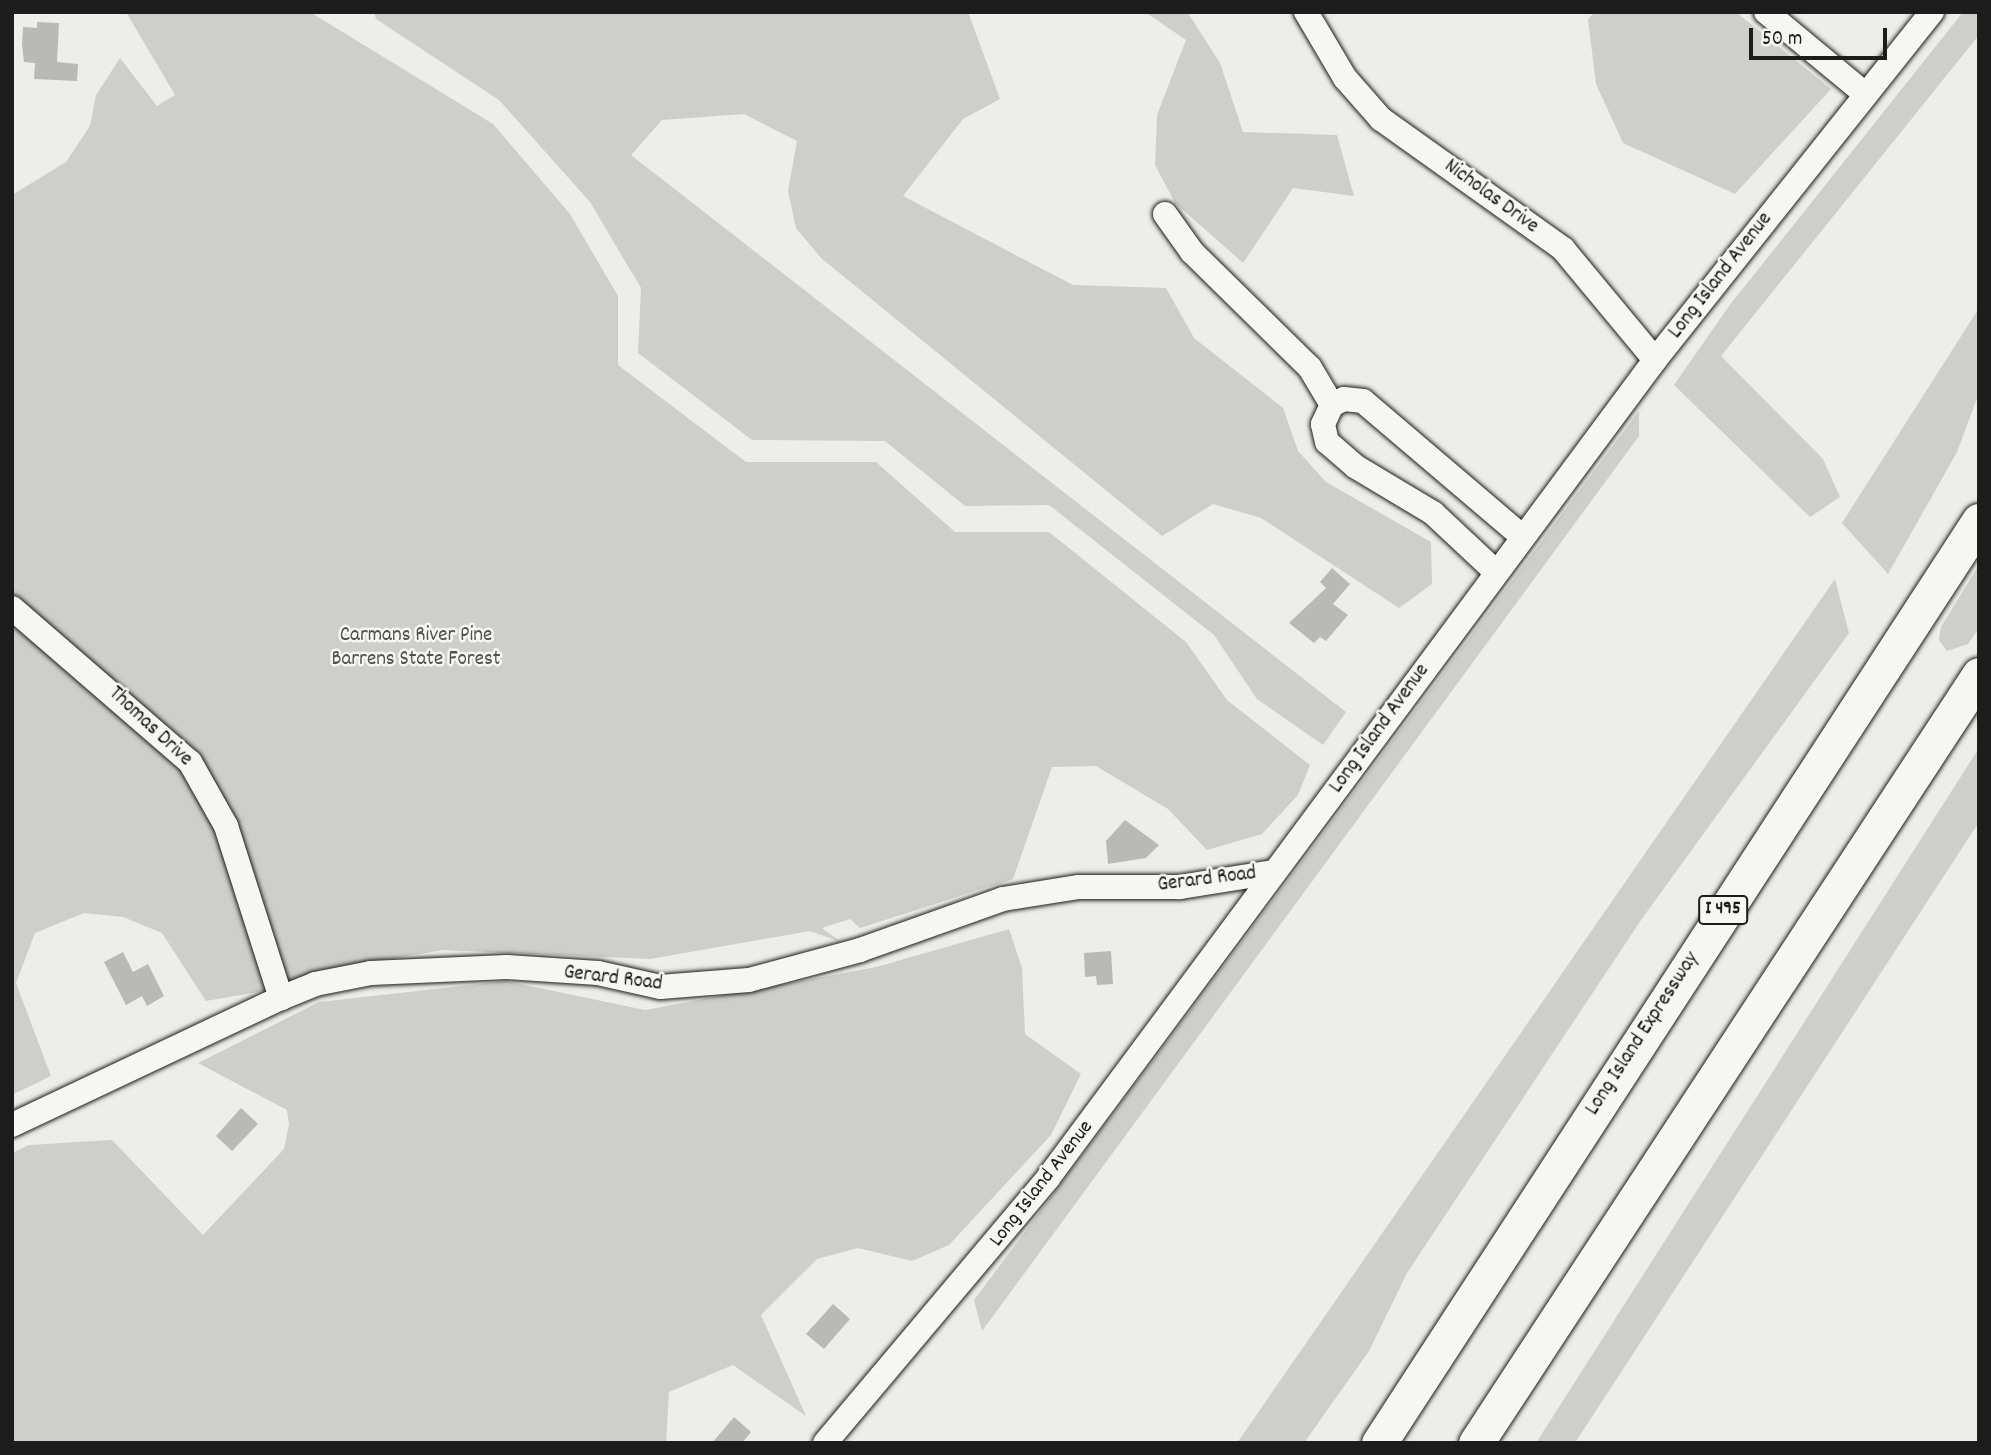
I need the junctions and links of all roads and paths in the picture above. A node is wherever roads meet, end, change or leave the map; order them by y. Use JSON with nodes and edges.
{"nodes":[{"id":1,"x":1306,"y":12,"type":"edge"},
{"id":2,"x":1766,"y":12,"type":"edge"},
{"id":3,"x":1932,"y":12,"type":"edge"},
{"id":4,"x":1865,"y":94,"type":"junction"},
{"id":5,"x":1165,"y":214,"type":"dead end"},
{"id":6,"x":1655,"y":360,"type":"junction"},
{"id":7,"x":1332,"y":405,"type":"junction"},
{"id":8,"x":1979,"y":521,"type":"edge"},
{"id":9,"x":1523,"y":537,"type":"junction"},
{"id":10,"x":1496,"y":572,"type":"junction"},
{"id":11,"x":12,"y":608,"type":"edge"},
{"id":12,"x":1977,"y":678,"type":"edge"},
{"id":13,"x":1274,"y":872,"type":"junction"},
{"id":14,"x":281,"y":998,"type":"junction"},
{"id":15,"x":12,"y":1125,"type":"edge"},
{"id":16,"x":1470,"y":1302,"type":"junction"},
{"id":17,"x":834,"y":1440,"type":"edge"},
{"id":18,"x":1355,"y":1443,"type":"edge"},
{"id":19,"x":1378,"y":1443,"type":"edge"},
{"id":20,"x":1476,"y":1443,"type":"edge"}],
"edges":[{"from":1,"to":6,"type":"street","name":"Nicholas Drive"},
{"from":2,"to":4,"type":"street"},
{"from":3,"to":4,"type":"street","name":"Long Island Avenue"},
{"from":4,"to":6,"type":"street","name":"Long Island Avenue"},
{"from":5,"to":7,"type":"street"},
{"from":6,"to":9,"type":"street","name":"Long Island Avenue"},
{"from":7,"to":9,"type":"street"},
{"from":7,"to":10,"type":"street"},
{"from":8,"to":16,"type":"highway","name":"Long Island Expressway","number":"I 495"},
{"from":9,"to":10,"type":"street","name":"Long Island Avenue"},
{"from":10,"to":13,"type":"street","name":"Long Island Avenue"},
{"from":11,"to":14,"type":"street","name":"Thomas Drive"},
{"from":12,"to":20,"type":"highway"},
{"from":13,"to":14,"type":"street","name":"Gerard Road"},
{"from":13,"to":17,"type":"street","name":"Long Island Avenue"},
{"from":14,"to":15,"type":"street","name":"Gerard Road"},
{"from":16,"to":18,"type":"highway"},
{"from":16,"to":19,"type":"highway","name":"Long Island Expressway","number":"I 495"}]}
